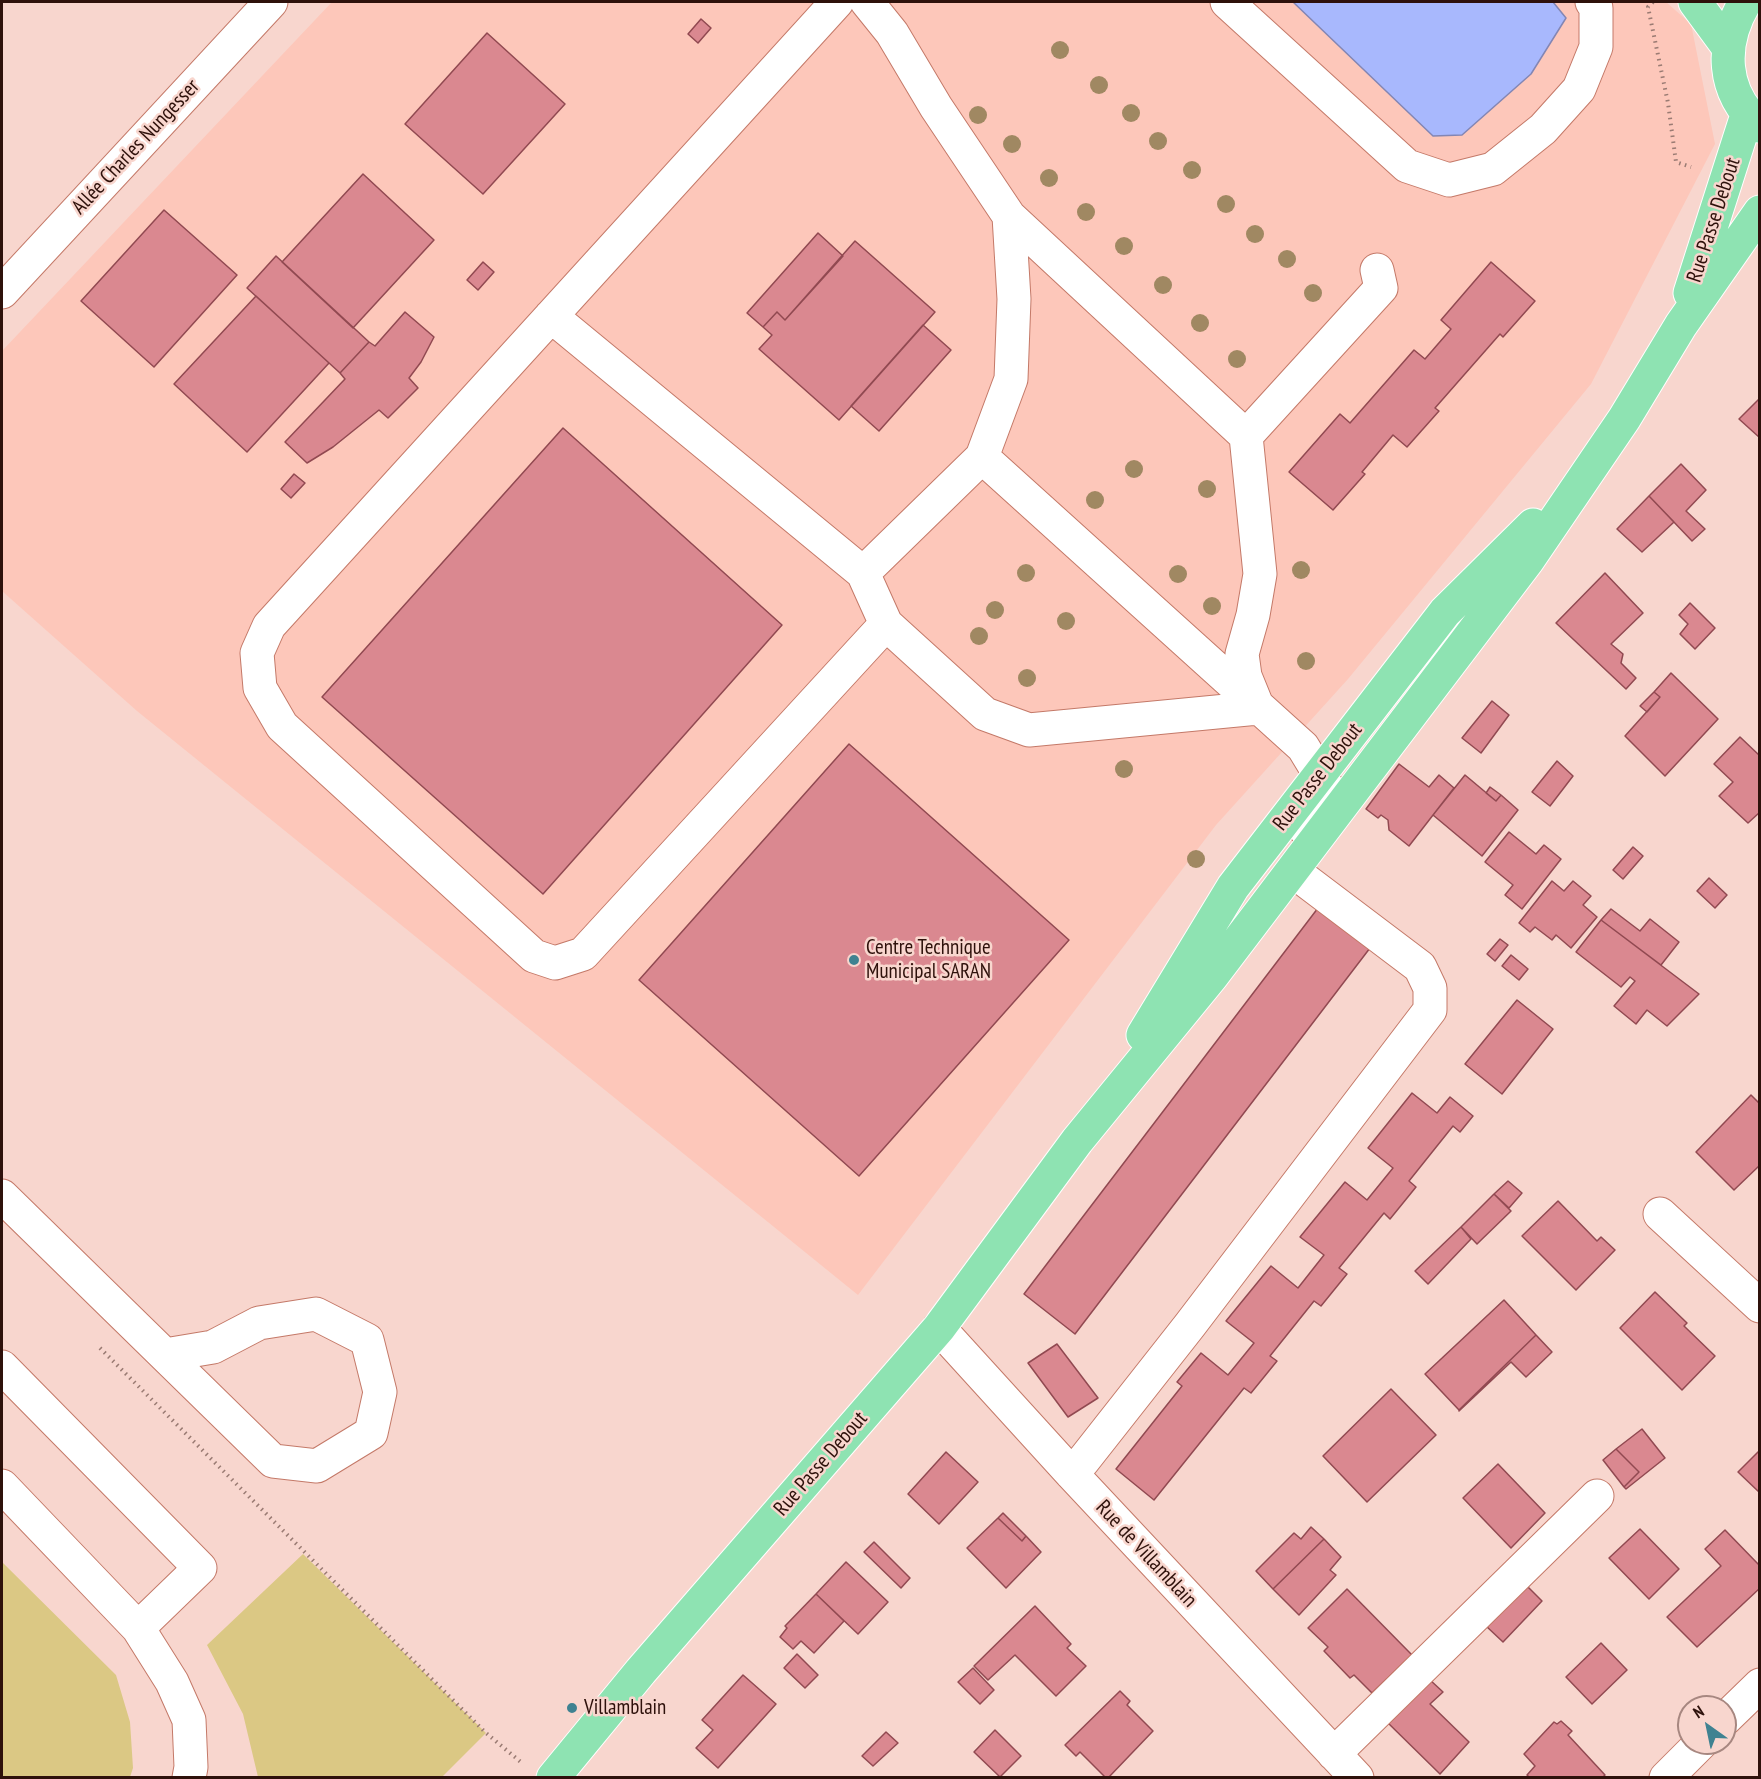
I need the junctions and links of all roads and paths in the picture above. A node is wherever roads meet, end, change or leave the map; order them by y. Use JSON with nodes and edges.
{"nodes":[{"id":1,"x":271,"y":2,"type":"edge"},
{"id":2,"x":837,"y":2,"type":"edge"},
{"id":3,"x":867,"y":2,"type":"edge"},
{"id":4,"x":1227,"y":2,"type":"edge"},
{"id":5,"x":1592,"y":2,"type":"edge"},
{"id":6,"x":1653,"y":2,"type":"edge"},
{"id":7,"x":1695,"y":2,"type":"edge"},
{"id":8,"x":1745,"y":2,"type":"edge"},
{"id":9,"x":1728,"y":47,"type":"junction"},
{"id":10,"x":1753,"y":120,"type":"edge"},
{"id":11,"x":1694,"y":168,"type":"dead end"},
{"id":12,"x":1760,"y":212,"type":"edge"},
{"id":13,"x":1009,"y":216,"type":"junction"},
{"id":14,"x":1377,"y":270,"type":"dead end"},
{"id":15,"x":2,"y":292,"type":"edge"},
{"id":16,"x":551,"y":316,"type":"junction"},
{"id":17,"x":1680,"y":324,"type":"junction"},
{"id":18,"x":1246,"y":436,"type":"junction"},
{"id":19,"x":1604,"y":448,"type":"junction"},
{"id":20,"x":982,"y":457,"type":"junction"},
{"id":21,"x":863,"y":573,"type":"junction"},
{"id":22,"x":886,"y":624,"type":"junction"},
{"id":23,"x":1258,"y":708,"type":"junction"},
{"id":24,"x":1386,"y":747,"type":"junction"},
{"id":25,"x":1330,"y":762,"type":"junction"},
{"id":26,"x":1293,"y":871,"type":"junction"},
{"id":27,"x":1255,"y":920,"type":"junction"},
{"id":28,"x":1077,"y":1141,"type":"junction"},
{"id":29,"x":2,"y":1196,"type":"edge"},
{"id":30,"x":1660,"y":1214,"type":"dead end"},
{"id":31,"x":1760,"y":1306,"type":"edge"},
{"id":32,"x":939,"y":1328,"type":"junction"},
{"id":33,"x":93,"y":1341,"type":"dead end"},
{"id":34,"x":165,"y":1355,"type":"junction"},
{"id":35,"x":2,"y":1367,"type":"edge"},
{"id":36,"x":1071,"y":1473,"type":"junction"},
{"id":37,"x":2,"y":1486,"type":"edge"},
{"id":38,"x":1597,"y":1496,"type":"dead end"},
{"id":39,"x":138,"y":1628,"type":"junction"},
{"id":40,"x":1760,"y":1685,"type":"edge"},
{"id":41,"x":1737,"y":1707,"type":"edge"},
{"id":42,"x":1334,"y":1754,"type":"junction"},
{"id":43,"x":1689,"y":1755,"type":"edge"},
{"id":44,"x":541,"y":1774,"type":"edge"},
{"id":45,"x":189,"y":1778,"type":"edge"},
{"id":46,"x":1356,"y":1778,"type":"edge"},
{"id":47,"x":1666,"y":1778,"type":"edge"}],
"edges":[{"from":1,"to":15,"type":"street","name":"Allée Charles Nungesser"},
{"from":2,"to":16,"type":"street"},
{"from":3,"to":13,"type":"street"},
{"from":4,"to":5,"type":"street"},
{"from":6,"to":11,"type":"path"},
{"from":7,"to":9,"type":"main road"},
{"from":8,"to":9,"type":"main road"},
{"from":9,"to":10,"type":"main road"},
{"from":10,"to":17,"type":"main road","name":"Rue Passe Debout"},
{"from":12,"to":17,"type":"main road","name":"Rue Passe Debout"},
{"from":13,"to":18,"type":"street"},
{"from":13,"to":20,"type":"street"},
{"from":14,"to":18,"type":"street"},
{"from":16,"to":21,"type":"street"},
{"from":16,"to":22,"type":"street"},
{"from":17,"to":19,"type":"main road","name":"Rue Passe Debout"},
{"from":18,"to":23,"type":"street"},
{"from":19,"to":24,"type":"main road","name":"Rue Passe Debout"},
{"from":19,"to":25,"type":"main road","name":"Rue Passe Debout"},
{"from":20,"to":21,"type":"street"},
{"from":20,"to":23,"type":"street"},
{"from":21,"to":22,"type":"street"},
{"from":22,"to":23,"type":"street"},
{"from":23,"to":25,"type":"street"},
{"from":24,"to":25,"type":"street"},
{"from":24,"to":26,"type":"main road","name":"Rue Passe Debout"},
{"from":25,"to":27,"type":"street"},
{"from":25,"to":28,"type":"main road","name":"Rue Passe Debout"},
{"from":26,"to":27,"type":"main road","name":"Rue Passe Debout"},
{"from":26,"to":36,"type":"street"},
{"from":27,"to":28,"type":"main road","name":"Rue Passe Debout"},
{"from":28,"to":32,"type":"main road","name":"Rue Passe Debout"},
{"from":29,"to":34,"type":"street"},
{"from":30,"to":31,"type":"street"},
{"from":32,"to":36,"type":"street","name":"Rue de Villamblain"},
{"from":32,"to":44,"type":"main road","name":"Rue Passe Debout"},
{"from":33,"to":44,"type":"path"},
{"from":34,"to":34,"type":"street"},
{"from":35,"to":39,"type":"street"},
{"from":36,"to":42,"type":"street","name":"Rue de Villamblain"},
{"from":37,"to":39,"type":"street"},
{"from":38,"to":42,"type":"street"},
{"from":39,"to":45,"type":"street"},
{"from":40,"to":41,"type":"street"},
{"from":42,"to":46,"type":"street","name":"Rue de Villamblain"},
{"from":43,"to":47,"type":"street"}]}
